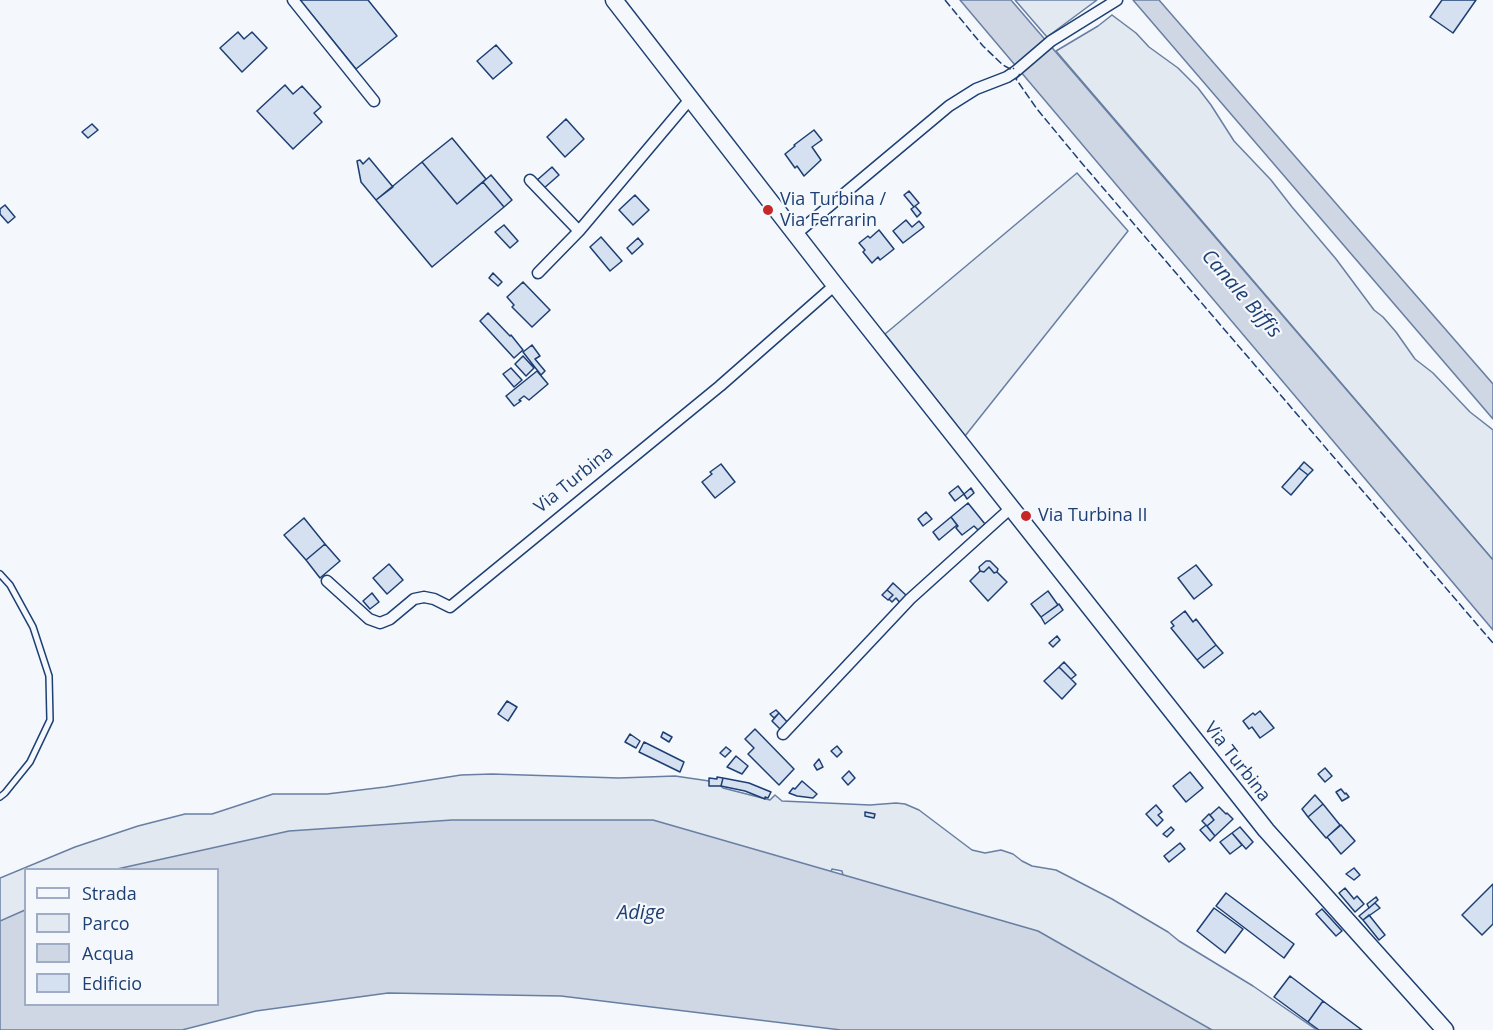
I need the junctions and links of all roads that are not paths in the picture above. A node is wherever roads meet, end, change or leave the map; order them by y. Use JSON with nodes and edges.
{"nodes":[{"id":1,"x":293,"y":0,"type":"edge"},
{"id":2,"x":614,"y":0,"type":"edge"},
{"id":3,"x":1117,"y":0,"type":"edge"},
{"id":4,"x":691,"y":98,"type":"junction"},
{"id":5,"x":374,"y":101,"type":"dead end"},
{"id":6,"x":530,"y":180,"type":"dead end"},
{"id":7,"x":579,"y":231,"type":"junction"},
{"id":8,"x":796,"y":234,"type":"junction"},
{"id":9,"x":538,"y":273,"type":"dead end"},
{"id":10,"x":835,"y":285,"type":"junction"},
{"id":11,"x":1012,"y":507,"type":"junction"},
{"id":12,"x":0,"y":574,"type":"edge"},
{"id":13,"x":327,"y":581,"type":"dead end"},
{"id":14,"x":783,"y":734,"type":"dead end"},
{"id":15,"x":0,"y":797,"type":"edge"},
{"id":16,"x":1445,"y":1030,"type":"edge"}],
"edges":[{"from":1,"to":5,"type":"street"},
{"from":2,"to":4,"type":"street","name":"Via Turbina"},
{"from":3,"to":8,"type":"street"},
{"from":4,"to":7,"type":"street"},
{"from":4,"to":8,"type":"street","name":"Via Turbina"},
{"from":6,"to":7,"type":"street"},
{"from":7,"to":9,"type":"street"},
{"from":8,"to":10,"type":"street","name":"Via Turbina"},
{"from":10,"to":11,"type":"street","name":"Via Turbina"},
{"from":10,"to":13,"type":"street","name":"Via Turbina"},
{"from":11,"to":14,"type":"street"},
{"from":11,"to":16,"type":"street","name":"Via Turbina"},
{"from":12,"to":15,"type":"lane"}]}
